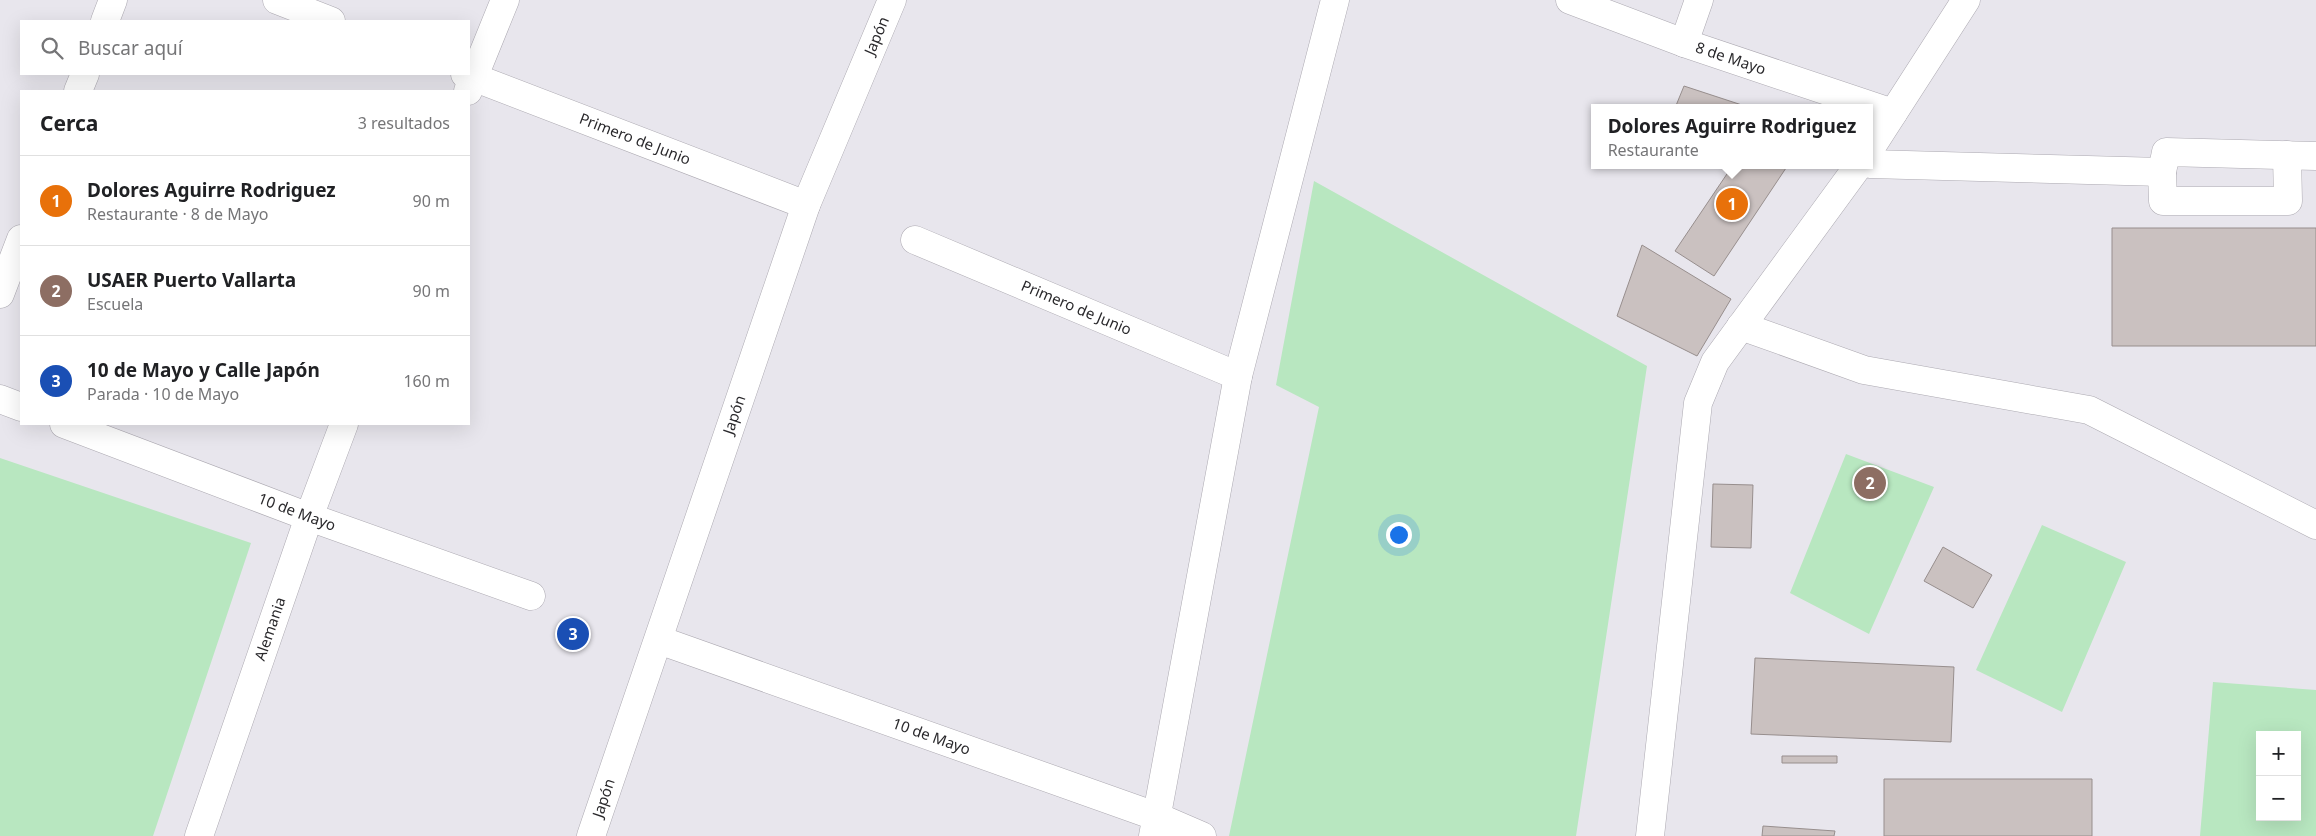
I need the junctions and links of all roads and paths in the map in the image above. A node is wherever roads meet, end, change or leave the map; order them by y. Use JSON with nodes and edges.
{"nodes":[{"id":1,"x":113,"y":0,"type":"edge"},
{"id":2,"x":277,"y":0,"type":"edge"},
{"id":3,"x":505,"y":0,"type":"edge"},
{"id":4,"x":892,"y":0,"type":"edge"},
{"id":5,"x":1335,"y":0,"type":"edge"},
{"id":6,"x":1570,"y":0,"type":"edge"},
{"id":7,"x":1699,"y":0,"type":"edge"},
{"id":8,"x":1966,"y":0,"type":"edge"},
{"id":9,"x":105,"y":20,"type":"edge"},
{"id":10,"x":328,"y":20,"type":"edge"},
{"id":11,"x":1684,"y":43,"type":"junction"},
{"id":12,"x":85,"y":75,"type":"edge"},
{"id":13,"x":469,"y":81,"type":"edge"},
{"id":14,"x":78,"y":90,"type":"edge"},
{"id":15,"x":1866,"y":104,"type":"edge"},
{"id":16,"x":1873,"y":106,"type":"edge"},
{"id":17,"x":1893,"y":113,"type":"junction"},
{"id":18,"x":1873,"y":144,"type":"edge"},
{"id":19,"x":2287,"y":155,"type":"junction"},
{"id":20,"x":2316,"y":156,"type":"edge"},
{"id":21,"x":1873,"y":164,"type":"edge"},
{"id":22,"x":1856,"y":169,"type":"edge"},
{"id":23,"x":2162,"y":172,"type":"junction"},
{"id":24,"x":806,"y":205,"type":"junction"},
{"id":25,"x":915,"y":240,"type":"dead end"},
{"id":26,"x":20,"y":242,"type":"edge"},
{"id":27,"x":0,"y":294,"type":"edge"},
{"id":28,"x":1740,"y":326,"type":"junction"},
{"id":29,"x":1238,"y":376,"type":"junction"},
{"id":30,"x":0,"y":399,"type":"edge"},
{"id":31,"x":20,"y":408,"type":"edge"},
{"id":32,"x":67,"y":425,"type":"edge"},
{"id":33,"x":344,"y":425,"type":"edge"},
{"id":34,"x":309,"y":517,"type":"junction"},
{"id":35,"x":2316,"y":525,"type":"edge"},
{"id":36,"x":531,"y":596,"type":"dead end"},
{"id":37,"x":659,"y":640,"type":"junction"},
{"id":38,"x":1155,"y":826,"type":"edge"},
{"id":39,"x":198,"y":836,"type":"edge"},
{"id":40,"x":591,"y":836,"type":"edge"},
{"id":41,"x":1202,"y":836,"type":"edge"},
{"id":42,"x":1650,"y":836,"type":"edge"}],
"edges":[{"from":1,"to":9,"type":"street"},
{"from":2,"to":10,"type":"street"},
{"from":3,"to":13,"type":"street"},
{"from":4,"to":24,"type":"street","name":"Japón"},
{"from":5,"to":29,"type":"street"},
{"from":6,"to":11,"type":"street","name":"8 de Mayo"},
{"from":7,"to":11,"type":"street"},
{"from":8,"to":17,"type":"street"},
{"from":11,"to":15,"type":"street","name":"8 de Mayo"},
{"from":12,"to":14,"type":"street"},
{"from":13,"to":24,"type":"street","name":"Primero de Junio"},
{"from":16,"to":17,"type":"street","name":"8 de Mayo"},
{"from":17,"to":18,"type":"street"},
{"from":19,"to":20,"type":"street"},
{"from":19,"to":23,"type":"street"},
{"from":19,"to":23,"type":"street"},
{"from":21,"to":23,"type":"street"},
{"from":22,"to":28,"type":"street"},
{"from":24,"to":37,"type":"street","name":"Japón"},
{"from":25,"to":29,"type":"street","name":"Primero de Junio"},
{"from":26,"to":27,"type":"street"},
{"from":28,"to":35,"type":"street"},
{"from":28,"to":42,"type":"street"},
{"from":29,"to":38,"type":"street"},
{"from":30,"to":31,"type":"street"},
{"from":32,"to":34,"type":"street","name":"10 de Mayo"},
{"from":33,"to":34,"type":"street","name":"Alemania"},
{"from":34,"to":36,"type":"street","name":"10 de Mayo"},
{"from":34,"to":39,"type":"street","name":"Alemania"},
{"from":37,"to":38,"type":"street","name":"10 de Mayo"},
{"from":37,"to":40,"type":"street","name":"Japón"},
{"from":38,"to":41,"type":"street","name":"10 de Mayo"}]}
